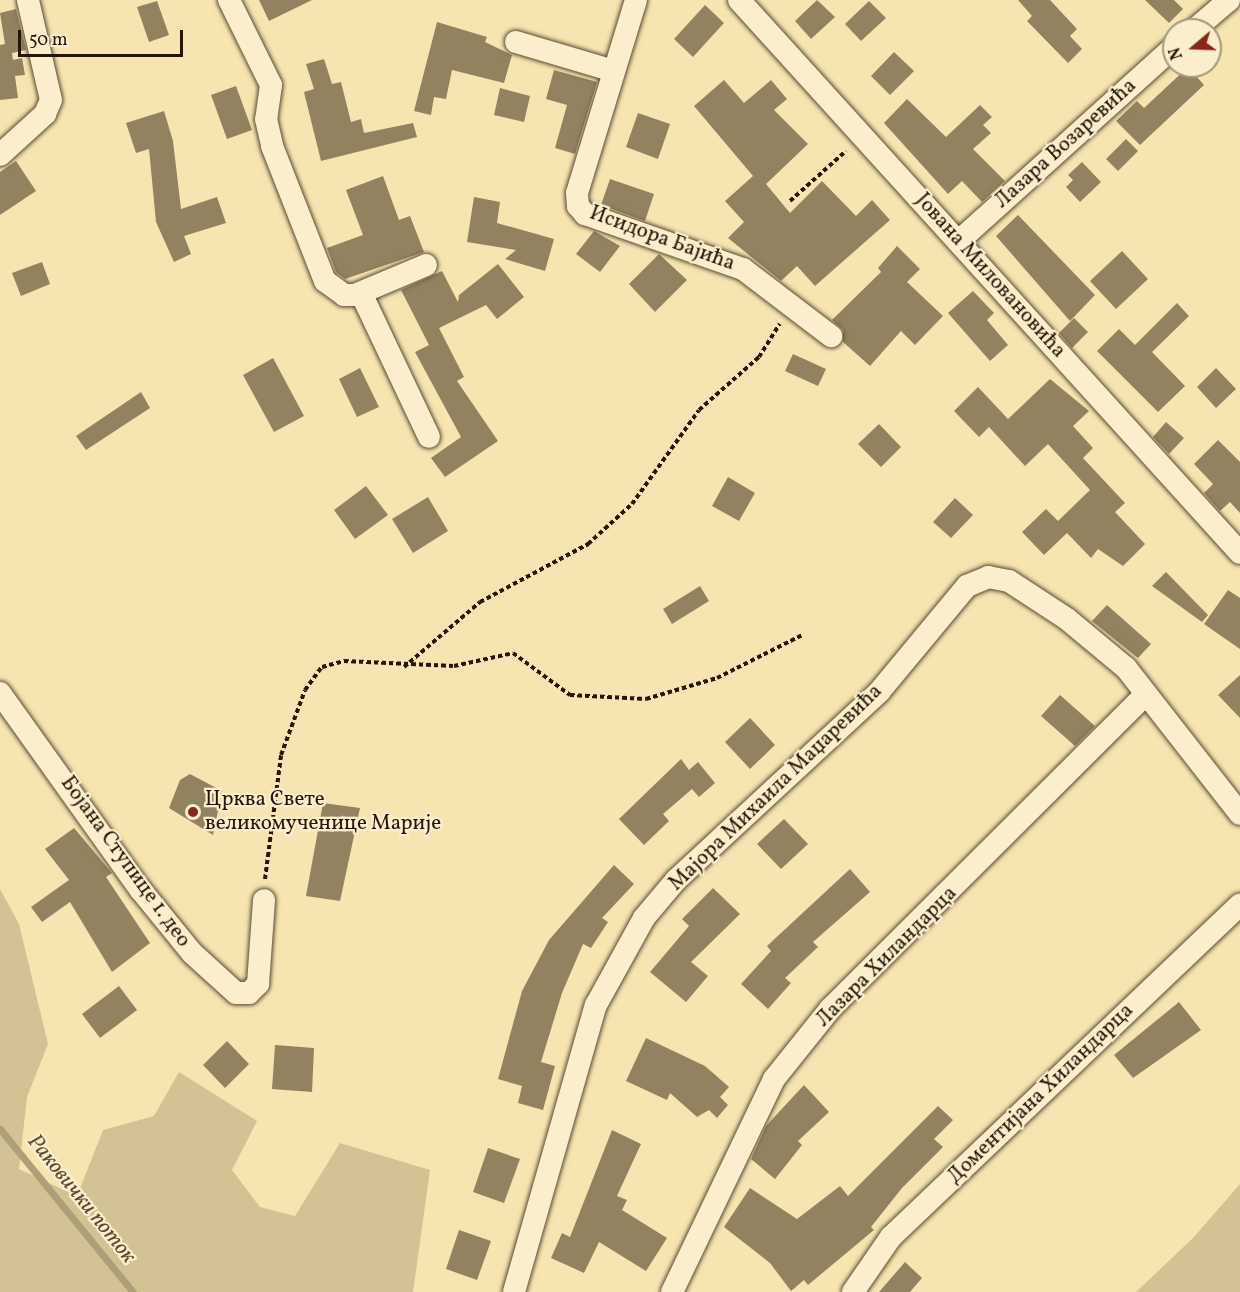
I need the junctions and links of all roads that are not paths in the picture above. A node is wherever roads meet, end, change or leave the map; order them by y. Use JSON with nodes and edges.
{"nodes":[{"id":1,"x":28,"y":0,"type":"edge"},
{"id":2,"x":229,"y":0,"type":"edge"},
{"id":3,"x":636,"y":0,"type":"edge"},
{"id":4,"x":739,"y":0,"type":"edge"},
{"id":5,"x":1229,"y":0,"type":"edge"},
{"id":6,"x":1208,"y":18,"type":"edge"},
{"id":7,"x":516,"y":42,"type":"dead end"},
{"id":8,"x":1162,"y":58,"type":"edge"},
{"id":9,"x":614,"y":71,"type":"junction"},
{"id":10,"x":0,"y":155,"type":"edge"},
{"id":11,"x":959,"y":241,"type":"junction"},
{"id":12,"x":426,"y":265,"type":"dead end"},
{"id":13,"x":361,"y":293,"type":"junction"},
{"id":14,"x":831,"y":336,"type":"dead end"},
{"id":15,"x":429,"y":437,"type":"dead end"},
{"id":16,"x":1240,"y":553,"type":"edge"},
{"id":17,"x":0,"y":693,"type":"edge"},
{"id":18,"x":1145,"y":695,"type":"junction"},
{"id":19,"x":1240,"y":814,"type":"edge"},
{"id":20,"x":264,"y":900,"type":"road end"},
{"id":21,"x":1240,"y":905,"type":"edge"},
{"id":22,"x":514,"y":1292,"type":"edge"},
{"id":23,"x":672,"y":1292,"type":"edge"},
{"id":24,"x":853,"y":1292,"type":"edge"}],
"edges":[{"from":1,"to":10,"type":"street"},
{"from":2,"to":13,"type":"street"},
{"from":3,"to":9,"type":"street","name":"Исидора Бајића"},
{"from":4,"to":11,"type":"street","name":"Јована Миловановића"},
{"from":5,"to":6,"type":"street"},
{"from":7,"to":9,"type":"street"},
{"from":8,"to":11,"type":"street","name":"Лазара Возаревића"},
{"from":9,"to":14,"type":"street","name":"Исидора Бајића"},
{"from":11,"to":16,"type":"street","name":"Јована Миловановића"},
{"from":12,"to":13,"type":"street"},
{"from":13,"to":15,"type":"street"},
{"from":17,"to":20,"type":"street","name":"Бојана Ступице 1. део"},
{"from":18,"to":19,"type":"street","name":"Мајора Михаила Маџаревића"},
{"from":18,"to":22,"type":"street","name":"Мајора Михаила Маџаревића"},
{"from":18,"to":23,"type":"street","name":"Лазара Хиландарца"},
{"from":21,"to":24,"type":"street","name":"Доментијана Хиландарца"}]}
